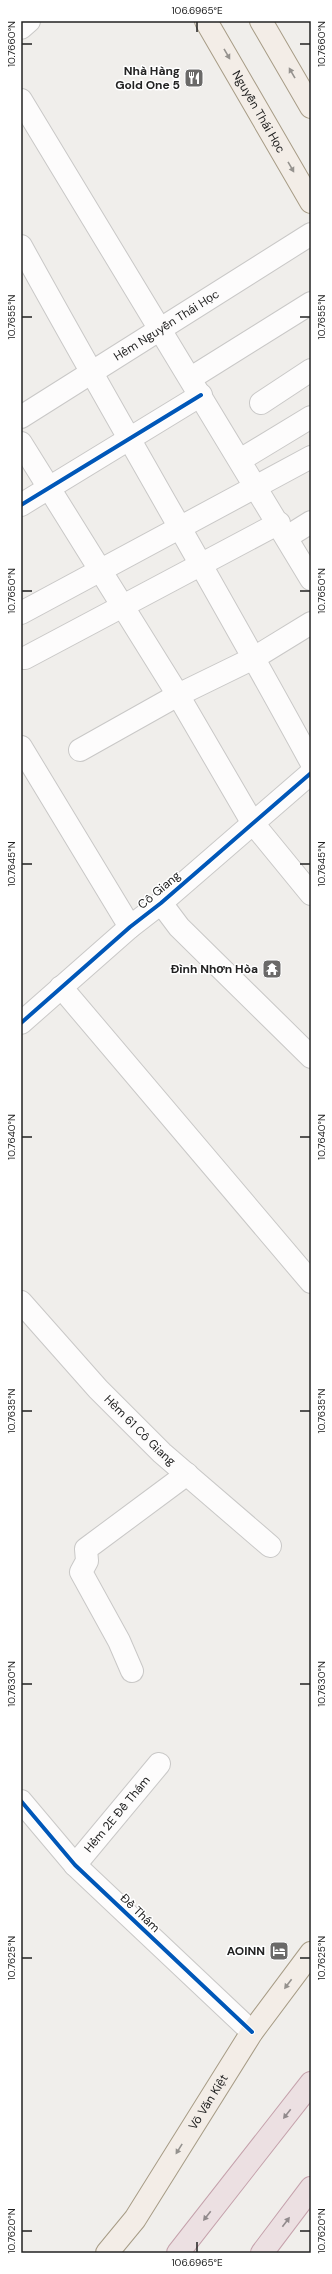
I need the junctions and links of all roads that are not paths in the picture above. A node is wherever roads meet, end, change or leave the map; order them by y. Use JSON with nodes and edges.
{"nodes":[{"id":1,"x":29,"y":21,"type":"edge"},
{"id":2,"x":206,"y":21,"type":"edge"},
{"id":3,"x":261,"y":21,"type":"edge"},
{"id":4,"x":21,"y":28,"type":"edge"},
{"id":5,"x":21,"y":100,"type":"edge"},
{"id":6,"x":311,"y":107,"type":"edge"},
{"id":7,"x":311,"y":202,"type":"edge"},
{"id":8,"x":311,"y":234,"type":"edge"},
{"id":9,"x":21,"y":246,"type":"edge"},
{"id":10,"x":311,"y":303,"type":"edge"},
{"id":11,"x":161,"y":329,"type":"junction"},
{"id":12,"x":311,"y":370,"type":"edge"},
{"id":13,"x":91,"y":374,"type":"junction"},
{"id":14,"x":196,"y":387,"type":"junction"},
{"id":15,"x":261,"y":402,"type":"dead end"},
{"id":16,"x":311,"y":416,"type":"edge"},
{"id":17,"x":21,"y":417,"type":"edge"},
{"id":18,"x":129,"y":439,"type":"junction"},
{"id":19,"x":21,"y":443,"type":"edge"},
{"id":20,"x":311,"y":457,"type":"edge"},
{"id":21,"x":240,"y":460,"type":"junction"},
{"id":22,"x":48,"y":487,"type":"junction"},
{"id":23,"x":257,"y":488,"type":"junction"},
{"id":24,"x":21,"y":505,"type":"edge"},
{"id":25,"x":311,"y":522,"type":"edge"},
{"id":26,"x":180,"y":529,"type":"junction"},
{"id":27,"x":283,"y":530,"type":"junction"},
{"id":28,"x":201,"y":565,"type":"junction"},
{"id":29,"x":100,"y":569,"type":"junction"},
{"id":30,"x":311,"y":579,"type":"edge"},
{"id":31,"x":122,"y":605,"type":"junction"},
{"id":32,"x":21,"y":612,"type":"edge"},
{"id":33,"x":311,"y":623,"type":"edge"},
{"id":34,"x":25,"y":658,"type":"dead end"},
{"id":35,"x":254,"y":658,"type":"junction"},
{"id":36,"x":178,"y":695,"type":"junction"},
{"id":37,"x":21,"y":747,"type":"edge"},
{"id":38,"x":80,"y":750,"type":"dead end"},
{"id":39,"x":311,"y":762,"type":"edge"},
{"id":40,"x":311,"y":773,"type":"edge"},
{"id":41,"x":252,"y":822,"type":"junction"},
{"id":42,"x":311,"y":894,"type":"edge"},
{"id":43,"x":161,"y":903,"type":"junction"},
{"id":44,"x":130,"y":927,"type":"junction"},
{"id":45,"x":61,"y":987,"type":"junction"},
{"id":46,"x":21,"y":1023,"type":"edge"},
{"id":47,"x":311,"y":1057,"type":"edge"},
{"id":48,"x":311,"y":1282,"type":"edge"},
{"id":49,"x":21,"y":1302,"type":"edge"},
{"id":50,"x":187,"y":1474,"type":"junction"},
{"id":51,"x":270,"y":1546,"type":"dead end"},
{"id":52,"x":132,"y":1671,"type":"dead end"},
{"id":53,"x":159,"y":1764,"type":"dead end"},
{"id":54,"x":21,"y":1801,"type":"edge"},
{"id":55,"x":75,"y":1865,"type":"junction"},
{"id":56,"x":311,"y":1953,"type":"edge"},
{"id":57,"x":252,"y":2032,"type":"junction"},
{"id":58,"x":311,"y":2083,"type":"edge"},
{"id":59,"x":311,"y":2188,"type":"edge"},
{"id":60,"x":107,"y":2253,"type":"edge"},
{"id":61,"x":178,"y":2253,"type":"edge"},
{"id":62,"x":262,"y":2253,"type":"edge"}],
"edges":[{"from":1,"to":4,"type":"street"},
{"from":2,"to":7,"type":"main road","name":"Nguyễn Thái Học","one_way":true},
{"from":6,"to":3,"type":"main road","one_way":true},
{"from":5,"to":11,"type":"street"},
{"from":8,"to":11,"type":"street","name":"Hẻm Nguyễn Thái Học"},
{"from":9,"to":13,"type":"street"},
{"from":10,"to":14,"type":"street"},
{"from":11,"to":13,"type":"street","name":"Hẻm Nguyễn Thái Học"},
{"from":11,"to":14,"type":"street"},
{"from":12,"to":15,"type":"street"},
{"from":13,"to":17,"type":"street","name":"Hẻm Nguyễn Thái Học"},
{"from":13,"to":18,"type":"street"},
{"from":14,"to":18,"type":"street"},
{"from":14,"to":21,"type":"street"},
{"from":16,"to":21,"type":"street"},
{"from":18,"to":22,"type":"street"},
{"from":18,"to":26,"type":"street"},
{"from":19,"to":22,"type":"street"},
{"from":20,"to":23,"type":"street"},
{"from":21,"to":23,"type":"street"},
{"from":22,"to":24,"type":"street"},
{"from":22,"to":29,"type":"street"},
{"from":23,"to":26,"type":"street"},
{"from":23,"to":27,"type":"street"},
{"from":25,"to":27,"type":"street"},
{"from":26,"to":28,"type":"street"},
{"from":26,"to":29,"type":"street"},
{"from":27,"to":28,"type":"street"},
{"from":27,"to":30,"type":"street"},
{"from":28,"to":31,"type":"street"},
{"from":28,"to":35,"type":"street"},
{"from":29,"to":31,"type":"street"},
{"from":29,"to":32,"type":"street"},
{"from":31,"to":34,"type":"street"},
{"from":31,"to":36,"type":"street"},
{"from":33,"to":35,"type":"street"},
{"from":35,"to":36,"type":"street"},
{"from":35,"to":39,"type":"street"},
{"from":36,"to":38,"type":"street"},
{"from":36,"to":41,"type":"street"},
{"from":37,"to":44,"type":"street"},
{"from":40,"to":41,"type":"street","name":"Cô Giang"},
{"from":41,"to":42,"type":"street"},
{"from":41,"to":43,"type":"street","name":"Cô Giang"},
{"from":43,"to":44,"type":"street","name":"Cô Giang"},
{"from":43,"to":47,"type":"street"},
{"from":44,"to":45,"type":"street","name":"Cô Giang"},
{"from":45,"to":46,"type":"street","name":"Cô Giang"},
{"from":45,"to":48,"type":"street"},
{"from":49,"to":50,"type":"street","name":"Hẻm 61 Cô Giang"},
{"from":50,"to":51,"type":"street","name":"Hẻm 61 Cô Giang"},
{"from":50,"to":52,"type":"street"},
{"from":53,"to":55,"type":"street","name":"Hẻm 2E Đề Thám"},
{"from":54,"to":55,"type":"street","name":"Ðề Thám"},
{"from":55,"to":57,"type":"street","name":"Ðề Thám"},
{"from":56,"to":57,"type":"main road","name":"Võ Văn Kiệt","one_way":true},
{"from":57,"to":60,"type":"main road","name":"Võ Văn Kiệt","one_way":true},
{"from":58,"to":61,"type":"highway","one_way":true},
{"from":62,"to":59,"type":"highway","one_way":true}]}
